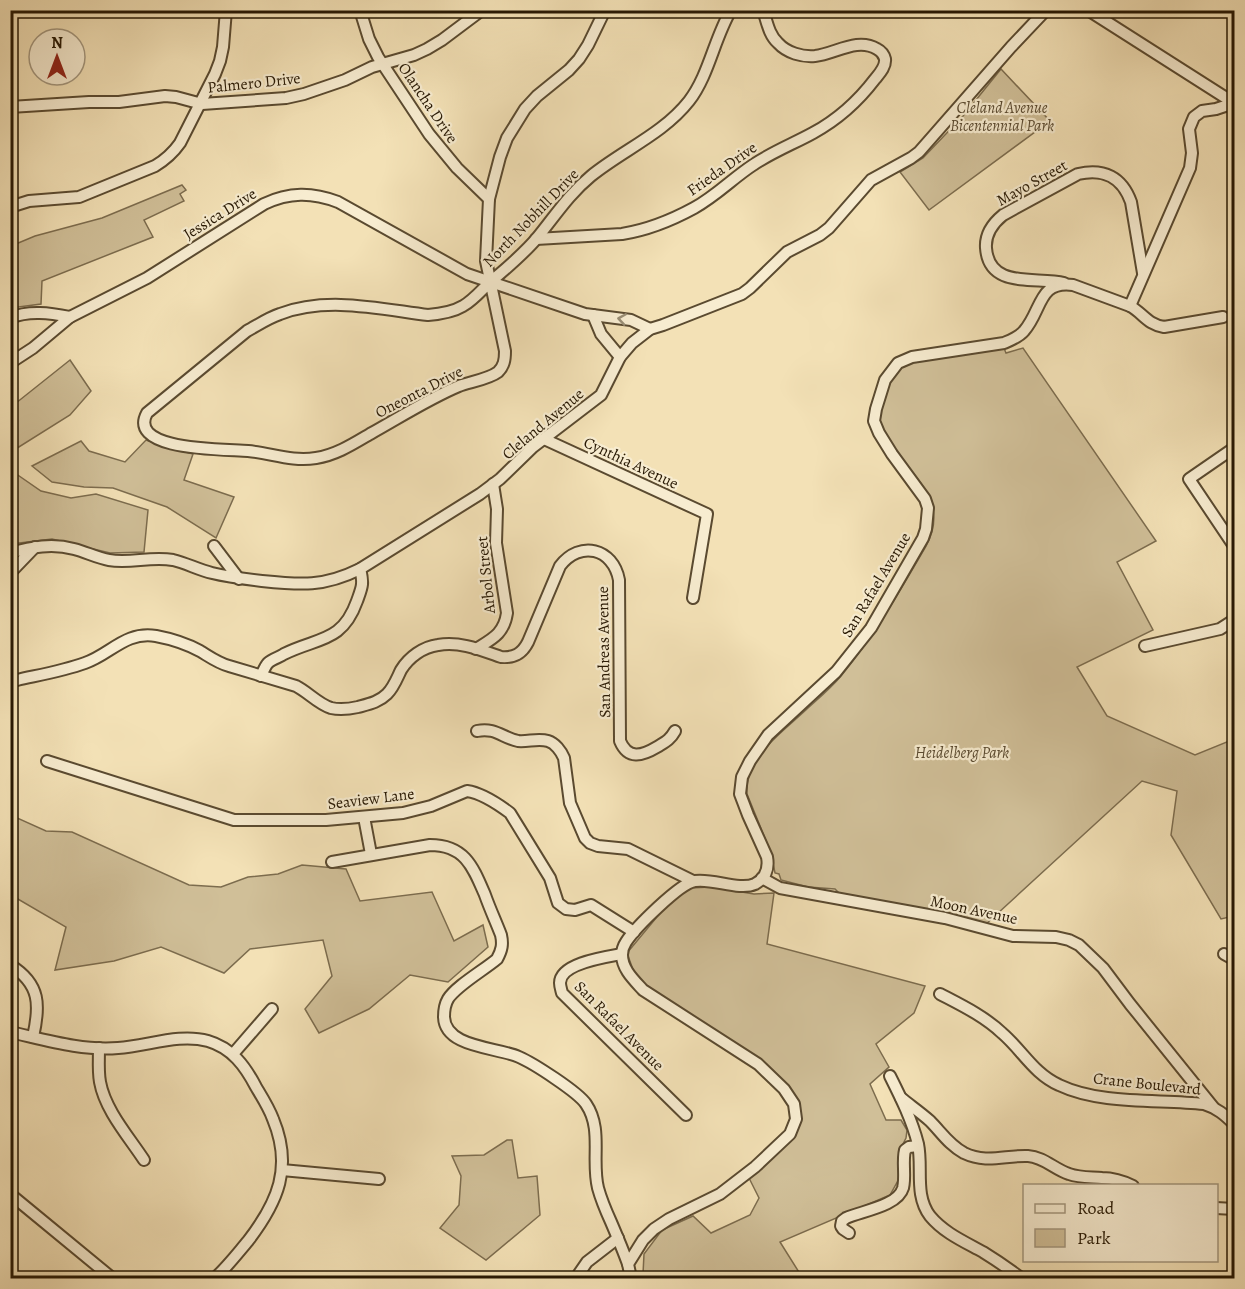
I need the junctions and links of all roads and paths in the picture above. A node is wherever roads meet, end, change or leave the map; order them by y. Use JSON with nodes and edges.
{"nodes":[{"id":1,"x":226,"y":10,"type":"edge"},
{"id":2,"x":360,"y":10,"type":"edge"},
{"id":3,"x":482,"y":10,"type":"edge"},
{"id":4,"x":605,"y":10,"type":"edge"},
{"id":5,"x":731,"y":10,"type":"edge"},
{"id":6,"x":763,"y":10,"type":"edge"},
{"id":7,"x":1046,"y":10,"type":"edge"},
{"id":8,"x":1088,"y":10,"type":"edge"},
{"id":9,"x":383,"y":64,"type":"junction"},
{"id":10,"x":1234,"y":103,"type":"edge"},
{"id":11,"x":200,"y":104,"type":"junction"},
{"id":12,"x":10,"y":107,"type":"edge"},
{"id":13,"x":489,"y":199,"type":"junction"},
{"id":14,"x":10,"y":207,"type":"edge"},
{"id":15,"x":536,"y":239,"type":"junction"},
{"id":16,"x":1143,"y":273,"type":"junction"},
{"id":17,"x":490,"y":282,"type":"junction"},
{"id":18,"x":1073,"y":285,"type":"junction"},
{"id":19,"x":1130,"y":306,"type":"junction"},
{"id":20,"x":593,"y":315,"type":"junction"},
{"id":21,"x":70,"y":317,"type":"junction"},
{"id":22,"x":1223,"y":317,"type":"dead end"},
{"id":23,"x":10,"y":318,"type":"edge"},
{"id":24,"x":650,"y":329,"type":"junction"},
{"id":25,"x":620,"y":357,"type":"junction"},
{"id":26,"x":10,"y":363,"type":"edge"},
{"id":27,"x":144,"y":423,"type":"joint"},
{"id":28,"x":544,"y":439,"type":"junction"},
{"id":29,"x":1234,"y":448,"type":"edge"},
{"id":30,"x":493,"y":484,"type":"junction"},
{"id":31,"x":214,"y":546,"type":"dead end"},
{"id":32,"x":1234,"y":546,"type":"edge"},
{"id":33,"x":36,"y":547,"type":"junction"},
{"id":34,"x":10,"y":553,"type":"edge"},
{"id":35,"x":360,"y":569,"type":"junction"},
{"id":36,"x":10,"y":573,"type":"edge"},
{"id":37,"x":239,"y":579,"type":"junction"},
{"id":38,"x":693,"y":598,"type":"dead end"},
{"id":39,"x":1234,"y":620,"type":"edge"},
{"id":40,"x":1145,"y":646,"type":"dead end"},
{"id":41,"x":476,"y":649,"type":"junction"},
{"id":42,"x":261,"y":676,"type":"junction"},
{"id":43,"x":17,"y":680,"type":"dead end"},
{"id":44,"x":477,"y":730,"type":"dead end"},
{"id":45,"x":675,"y":731,"type":"dead end"},
{"id":46,"x":46,"y":761,"type":"dead end"},
{"id":47,"x":364,"y":817,"type":"junction"},
{"id":48,"x":371,"y":854,"type":"junction"},
{"id":49,"x":332,"y":862,"type":"dead end"},
{"id":50,"x":762,"y":878,"type":"junction"},
{"id":51,"x":693,"y":881,"type":"junction"},
{"id":52,"x":634,"y":932,"type":"junction"},
{"id":53,"x":622,"y":954,"type":"junction"},
{"id":54,"x":1224,"y":954,"type":"dead end"},
{"id":55,"x":1234,"y":961,"type":"edge"},
{"id":56,"x":10,"y":965,"type":"edge"},
{"id":57,"x":940,"y":994,"type":"dead end"},
{"id":58,"x":272,"y":1009,"type":"dead end"},
{"id":59,"x":10,"y":1032,"type":"edge"},
{"id":60,"x":33,"y":1037,"type":"junction"},
{"id":61,"x":99,"y":1048,"type":"junction"},
{"id":62,"x":233,"y":1054,"type":"junction"},
{"id":63,"x":890,"y":1076,"type":"dead end"},
{"id":64,"x":901,"y":1098,"type":"junction"},
{"id":65,"x":1213,"y":1107,"type":"junction"},
{"id":66,"x":686,"y":1115,"type":"dead end"},
{"id":67,"x":1234,"y":1124,"type":"edge"},
{"id":68,"x":918,"y":1146,"type":"junction"},
{"id":69,"x":144,"y":1160,"type":"dead end"},
{"id":70,"x":282,"y":1170,"type":"junction"},
{"id":71,"x":379,"y":1179,"type":"dead end"},
{"id":72,"x":1130,"y":1184,"type":"edge"},
{"id":73,"x":10,"y":1194,"type":"edge"},
{"id":74,"x":1218,"y":1209,"type":"edge"},
{"id":75,"x":1234,"y":1209,"type":"edge"},
{"id":76,"x":849,"y":1233,"type":"dead end"},
{"id":77,"x":618,"y":1238,"type":"junction"},
{"id":78,"x":628,"y":1264,"type":"junction"},
{"id":79,"x":112,"y":1278,"type":"edge"},
{"id":80,"x":215,"y":1278,"type":"edge"},
{"id":81,"x":576,"y":1278,"type":"edge"},
{"id":82,"x":631,"y":1278,"type":"edge"},
{"id":83,"x":1021,"y":1278,"type":"edge"}],
"edges":[{"from":1,"to":11,"type":"street"},
{"from":2,"to":9,"type":"street","name":"Olancha Drive"},
{"from":3,"to":9,"type":"street","name":"Palmero Drive"},
{"from":4,"to":13,"type":"street","name":"Oneonta Drive"},
{"from":5,"to":15,"type":"street","name":"North Nobhill Drive"},
{"from":6,"to":15,"type":"street","name":"Frieda Drive"},
{"from":7,"to":24,"type":"street","name":"Cleland Avenue"},
{"from":8,"to":10,"type":"street"},
{"from":9,"to":11,"type":"street","name":"Palmero Drive"},
{"from":9,"to":13,"type":"street","name":"Olancha Drive"},
{"from":10,"to":16,"type":"street"},
{"from":11,"to":12,"type":"street","name":"Palmero Drive"},
{"from":11,"to":14,"type":"street"},
{"from":13,"to":17,"type":"street","name":"Oneonta Drive"},
{"from":15,"to":17,"type":"street","name":"North Nobhill Drive"},
{"from":16,"to":18,"type":"street","name":"Mayo Street"},
{"from":16,"to":19,"type":"street"},
{"from":17,"to":20,"type":"street","name":"Jessica Drive"},
{"from":17,"to":21,"type":"street","name":"Jessica Drive"},
{"from":17,"to":27,"type":"street","name":"North Nobhill Drive"},
{"from":17,"to":27,"type":"street","name":"Oneonta Drive"},
{"from":18,"to":19,"type":"street"},
{"from":18,"to":50,"type":"street","name":"San Rafael Avenue"},
{"from":19,"to":22,"type":"street"},
{"from":24,"to":20,"type":"street","name":"Jessica Drive","one_way":true},
{"from":20,"to":25,"type":"street"},
{"from":21,"to":23,"type":"street"},
{"from":21,"to":26,"type":"street","name":"Jessica Drive"},
{"from":24,"to":25,"type":"street","name":"Cleland Avenue"},
{"from":25,"to":28,"type":"street","name":"Cleland Avenue"},
{"from":28,"to":30,"type":"street","name":"Cleland Avenue"},
{"from":28,"to":38,"type":"street","name":"Cynthia Avenue"},
{"from":29,"to":32,"type":"street"},
{"from":30,"to":35,"type":"street","name":"Cleland Avenue"},
{"from":30,"to":41,"type":"street","name":"Arbol Street"},
{"from":31,"to":37,"type":"street"},
{"from":33,"to":34,"type":"street","name":"Cleland Avenue"},
{"from":33,"to":36,"type":"street"},
{"from":33,"to":37,"type":"street","name":"Cleland Avenue"},
{"from":35,"to":37,"type":"street","name":"Cleland Avenue"},
{"from":35,"to":42,"type":"street"},
{"from":39,"to":40,"type":"street"},
{"from":41,"to":42,"type":"street","name":"San Andreas Avenue"},
{"from":41,"to":45,"type":"street","name":"San Andreas Avenue"},
{"from":42,"to":43,"type":"street","name":"San Andreas Avenue"},
{"from":44,"to":51,"type":"street"},
{"from":46,"to":47,"type":"street","name":"Seaview Lane"},
{"from":47,"to":48,"type":"street"},
{"from":47,"to":52,"type":"street","name":"Seaview Lane"},
{"from":48,"to":49,"type":"street"},
{"from":48,"to":77,"type":"street"},
{"from":50,"to":51,"type":"street"},
{"from":50,"to":65,"type":"street","name":"Moon Avenue"},
{"from":51,"to":52,"type":"street"},
{"from":52,"to":53,"type":"street"},
{"from":53,"to":66,"type":"street","name":"San Rafael Avenue"},
{"from":53,"to":78,"type":"street"},
{"from":54,"to":55,"type":"street"},
{"from":56,"to":60,"type":"street"},
{"from":57,"to":65,"type":"street","name":"Crane Boulevard"},
{"from":58,"to":62,"type":"street"},
{"from":59,"to":60,"type":"street"},
{"from":60,"to":61,"type":"street"},
{"from":61,"to":62,"type":"street"},
{"from":61,"to":69,"type":"street"},
{"from":62,"to":70,"type":"street"},
{"from":63,"to":64,"type":"street"},
{"from":64,"to":68,"type":"street"},
{"from":64,"to":72,"type":"street"},
{"from":65,"to":67,"type":"street","name":"Crane Boulevard"},
{"from":68,"to":76,"type":"street"},
{"from":68,"to":83,"type":"street"},
{"from":70,"to":71,"type":"street"},
{"from":70,"to":80,"type":"street"},
{"from":73,"to":79,"type":"street"},
{"from":74,"to":75,"type":"street"},
{"from":77,"to":78,"type":"street"},
{"from":77,"to":81,"type":"street"},
{"from":78,"to":82,"type":"street"}]}
